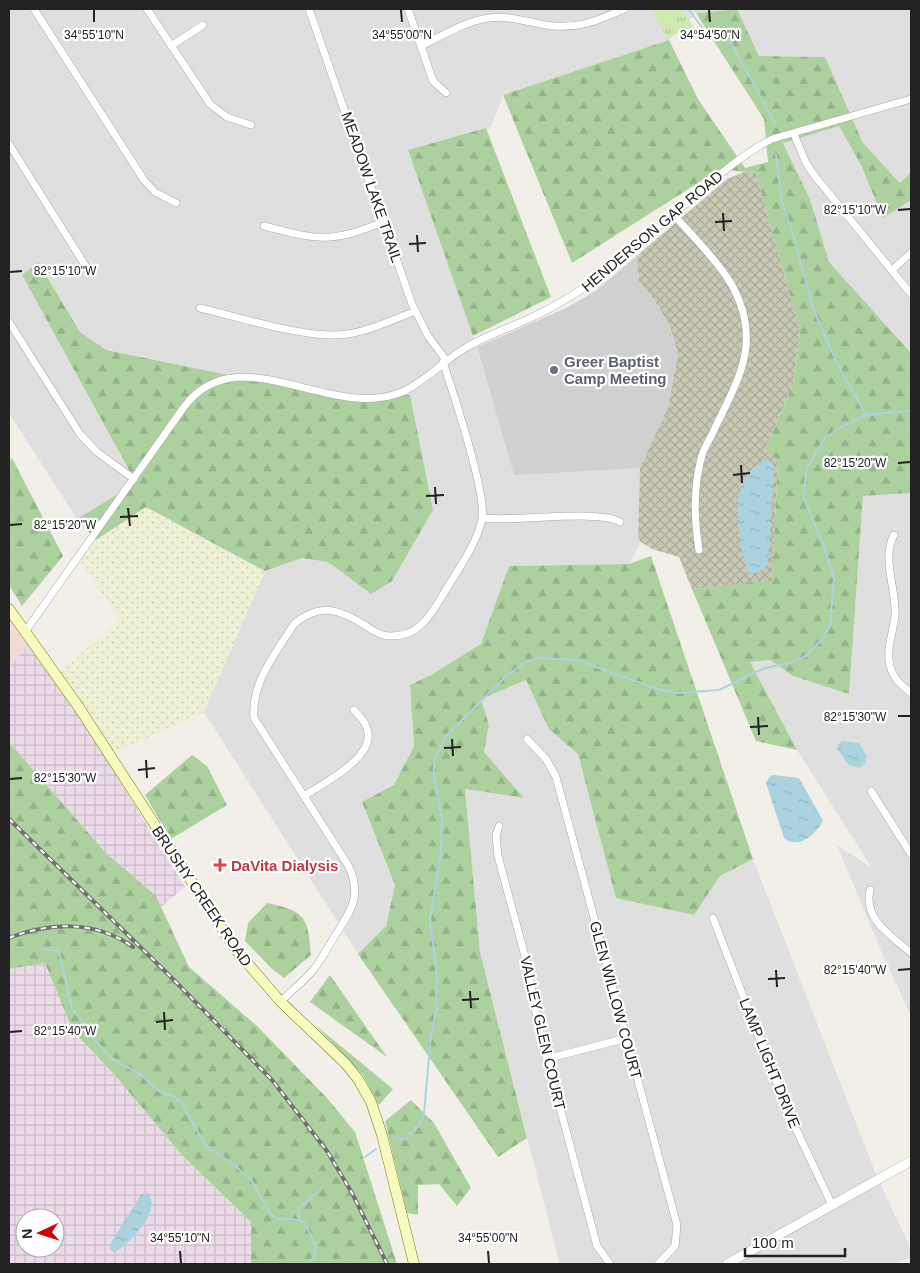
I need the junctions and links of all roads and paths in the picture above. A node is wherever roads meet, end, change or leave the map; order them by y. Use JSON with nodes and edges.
{"nodes":[{"id":1,"x":34,"y":9,"type":"edge"},
{"id":2,"x":147,"y":9,"type":"edge"},
{"id":3,"x":309,"y":9,"type":"edge"},
{"id":4,"x":408,"y":9,"type":"edge"},
{"id":5,"x":624,"y":9,"type":"edge"},
{"id":6,"x":203,"y":25,"type":"dead end"},
{"id":7,"x":171,"y":46,"type":"junction"},
{"id":8,"x":421,"y":46,"type":"junction"},
{"id":9,"x":446,"y":93,"type":"dead end"},
{"id":10,"x":911,"y":99,"type":"edge"},
{"id":11,"x":251,"y":125,"type":"dead end"},
{"id":12,"x":794,"y":134,"type":"junction"},
{"id":13,"x":9,"y":144,"type":"edge"},
{"id":14,"x":176,"y":203,"type":"dead end"},
{"id":15,"x":673,"y":214,"type":"junction"},
{"id":16,"x":384,"y":222,"type":"junction"},
{"id":17,"x":264,"y":226,"type":"dead end"},
{"id":18,"x":911,"y":253,"type":"edge"},
{"id":19,"x":892,"y":270,"type":"junction"},
{"id":20,"x":90,"y":273,"type":"dead end"},
{"id":21,"x":911,"y":294,"type":"edge"},
{"id":22,"x":200,"y":308,"type":"dead end"},
{"id":23,"x":416,"y":311,"type":"junction"},
{"id":24,"x":9,"y":322,"type":"edge"},
{"id":25,"x":445,"y":361,"type":"junction"},
{"id":26,"x":134,"y":478,"type":"junction"},
{"id":27,"x":482,"y":518,"type":"junction"},
{"id":28,"x":620,"y":522,"type":"dead end"},
{"id":29,"x":894,"y":535,"type":"dead end"},
{"id":30,"x":699,"y":550,"type":"dead end"},
{"id":31,"x":9,"y":609,"type":"edge"},
{"id":32,"x":25,"y":632,"type":"junction"},
{"id":33,"x":911,"y":692,"type":"edge"},
{"id":34,"x":354,"y":710,"type":"dead end"},
{"id":35,"x":527,"y":739,"type":"dead end"},
{"id":36,"x":871,"y":791,"type":"dead end"},
{"id":37,"x":304,"y":796,"type":"junction"},
{"id":38,"x":499,"y":826,"type":"dead end"},
{"id":39,"x":911,"y":854,"type":"edge"},
{"id":40,"x":870,"y":890,"type":"dead end"},
{"id":41,"x":713,"y":918,"type":"dead end"},
{"id":42,"x":911,"y":953,"type":"edge"},
{"id":43,"x":281,"y":1002,"type":"junction"},
{"id":44,"x":626,"y":1038,"type":"junction"},
{"id":45,"x":546,"y":1059,"type":"junction"},
{"id":46,"x":911,"y":1160,"type":"edge"},
{"id":47,"x":832,"y":1205,"type":"junction"},
{"id":48,"x":414,"y":1264,"type":"edge"},
{"id":49,"x":610,"y":1264,"type":"edge"},
{"id":50,"x":658,"y":1264,"type":"edge"},
{"id":51,"x":727,"y":1264,"type":"edge"}],
"edges":[{"from":1,"to":14,"type":"street"},
{"from":2,"to":7,"type":"street"},
{"from":3,"to":16,"type":"street","name":"MEADOW LAKE TRAIL"},
{"from":4,"to":8,"type":"street"},
{"from":5,"to":8,"type":"street"},
{"from":6,"to":7,"type":"street"},
{"from":7,"to":11,"type":"street"},
{"from":8,"to":9,"type":"street"},
{"from":10,"to":12,"type":"street","name":"HENDERSON GAP ROAD"},
{"from":12,"to":15,"type":"street","name":"HENDERSON GAP ROAD"},
{"from":12,"to":19,"type":"street"},
{"from":13,"to":20,"type":"street"},
{"from":15,"to":25,"type":"street","name":"HENDERSON GAP ROAD"},
{"from":15,"to":30,"type":"street"},
{"from":16,"to":17,"type":"street"},
{"from":16,"to":23,"type":"street","name":"MEADOW LAKE TRAIL"},
{"from":18,"to":19,"type":"street"},
{"from":19,"to":21,"type":"street"},
{"from":22,"to":23,"type":"street"},
{"from":23,"to":25,"type":"street","name":"MEADOW LAKE TRAIL"},
{"from":24,"to":26,"type":"street"},
{"from":25,"to":26,"type":"street","name":"HENDERSON GAP ROAD"},
{"from":25,"to":27,"type":"street"},
{"from":26,"to":32,"type":"street","name":"HENDERSON GAP ROAD"},
{"from":27,"to":28,"type":"street"},
{"from":27,"to":37,"type":"street"},
{"from":29,"to":33,"type":"street"},
{"from":31,"to":32,"type":"main road","name":"BRUSHY CREEK ROAD"},
{"from":32,"to":43,"type":"main road","name":"BRUSHY CREEK ROAD"},
{"from":34,"to":37,"type":"street"},
{"from":35,"to":44,"type":"street","name":"GLEN WILLOW COURT"},
{"from":36,"to":39,"type":"street"},
{"from":37,"to":43,"type":"street"},
{"from":38,"to":45,"type":"street","name":"VALLEY GLEN COURT"},
{"from":40,"to":42,"type":"street"},
{"from":41,"to":47,"type":"street","name":"LAMP LIGHT DRIVE"},
{"from":43,"to":48,"type":"main road","name":"BRUSHY CREEK ROAD"},
{"from":44,"to":45,"type":"street"},
{"from":44,"to":50,"type":"street","name":"GLEN WILLOW COURT"},
{"from":45,"to":49,"type":"street","name":"VALLEY GLEN COURT"},
{"from":46,"to":47,"type":"street"},
{"from":47,"to":51,"type":"street"}]}
